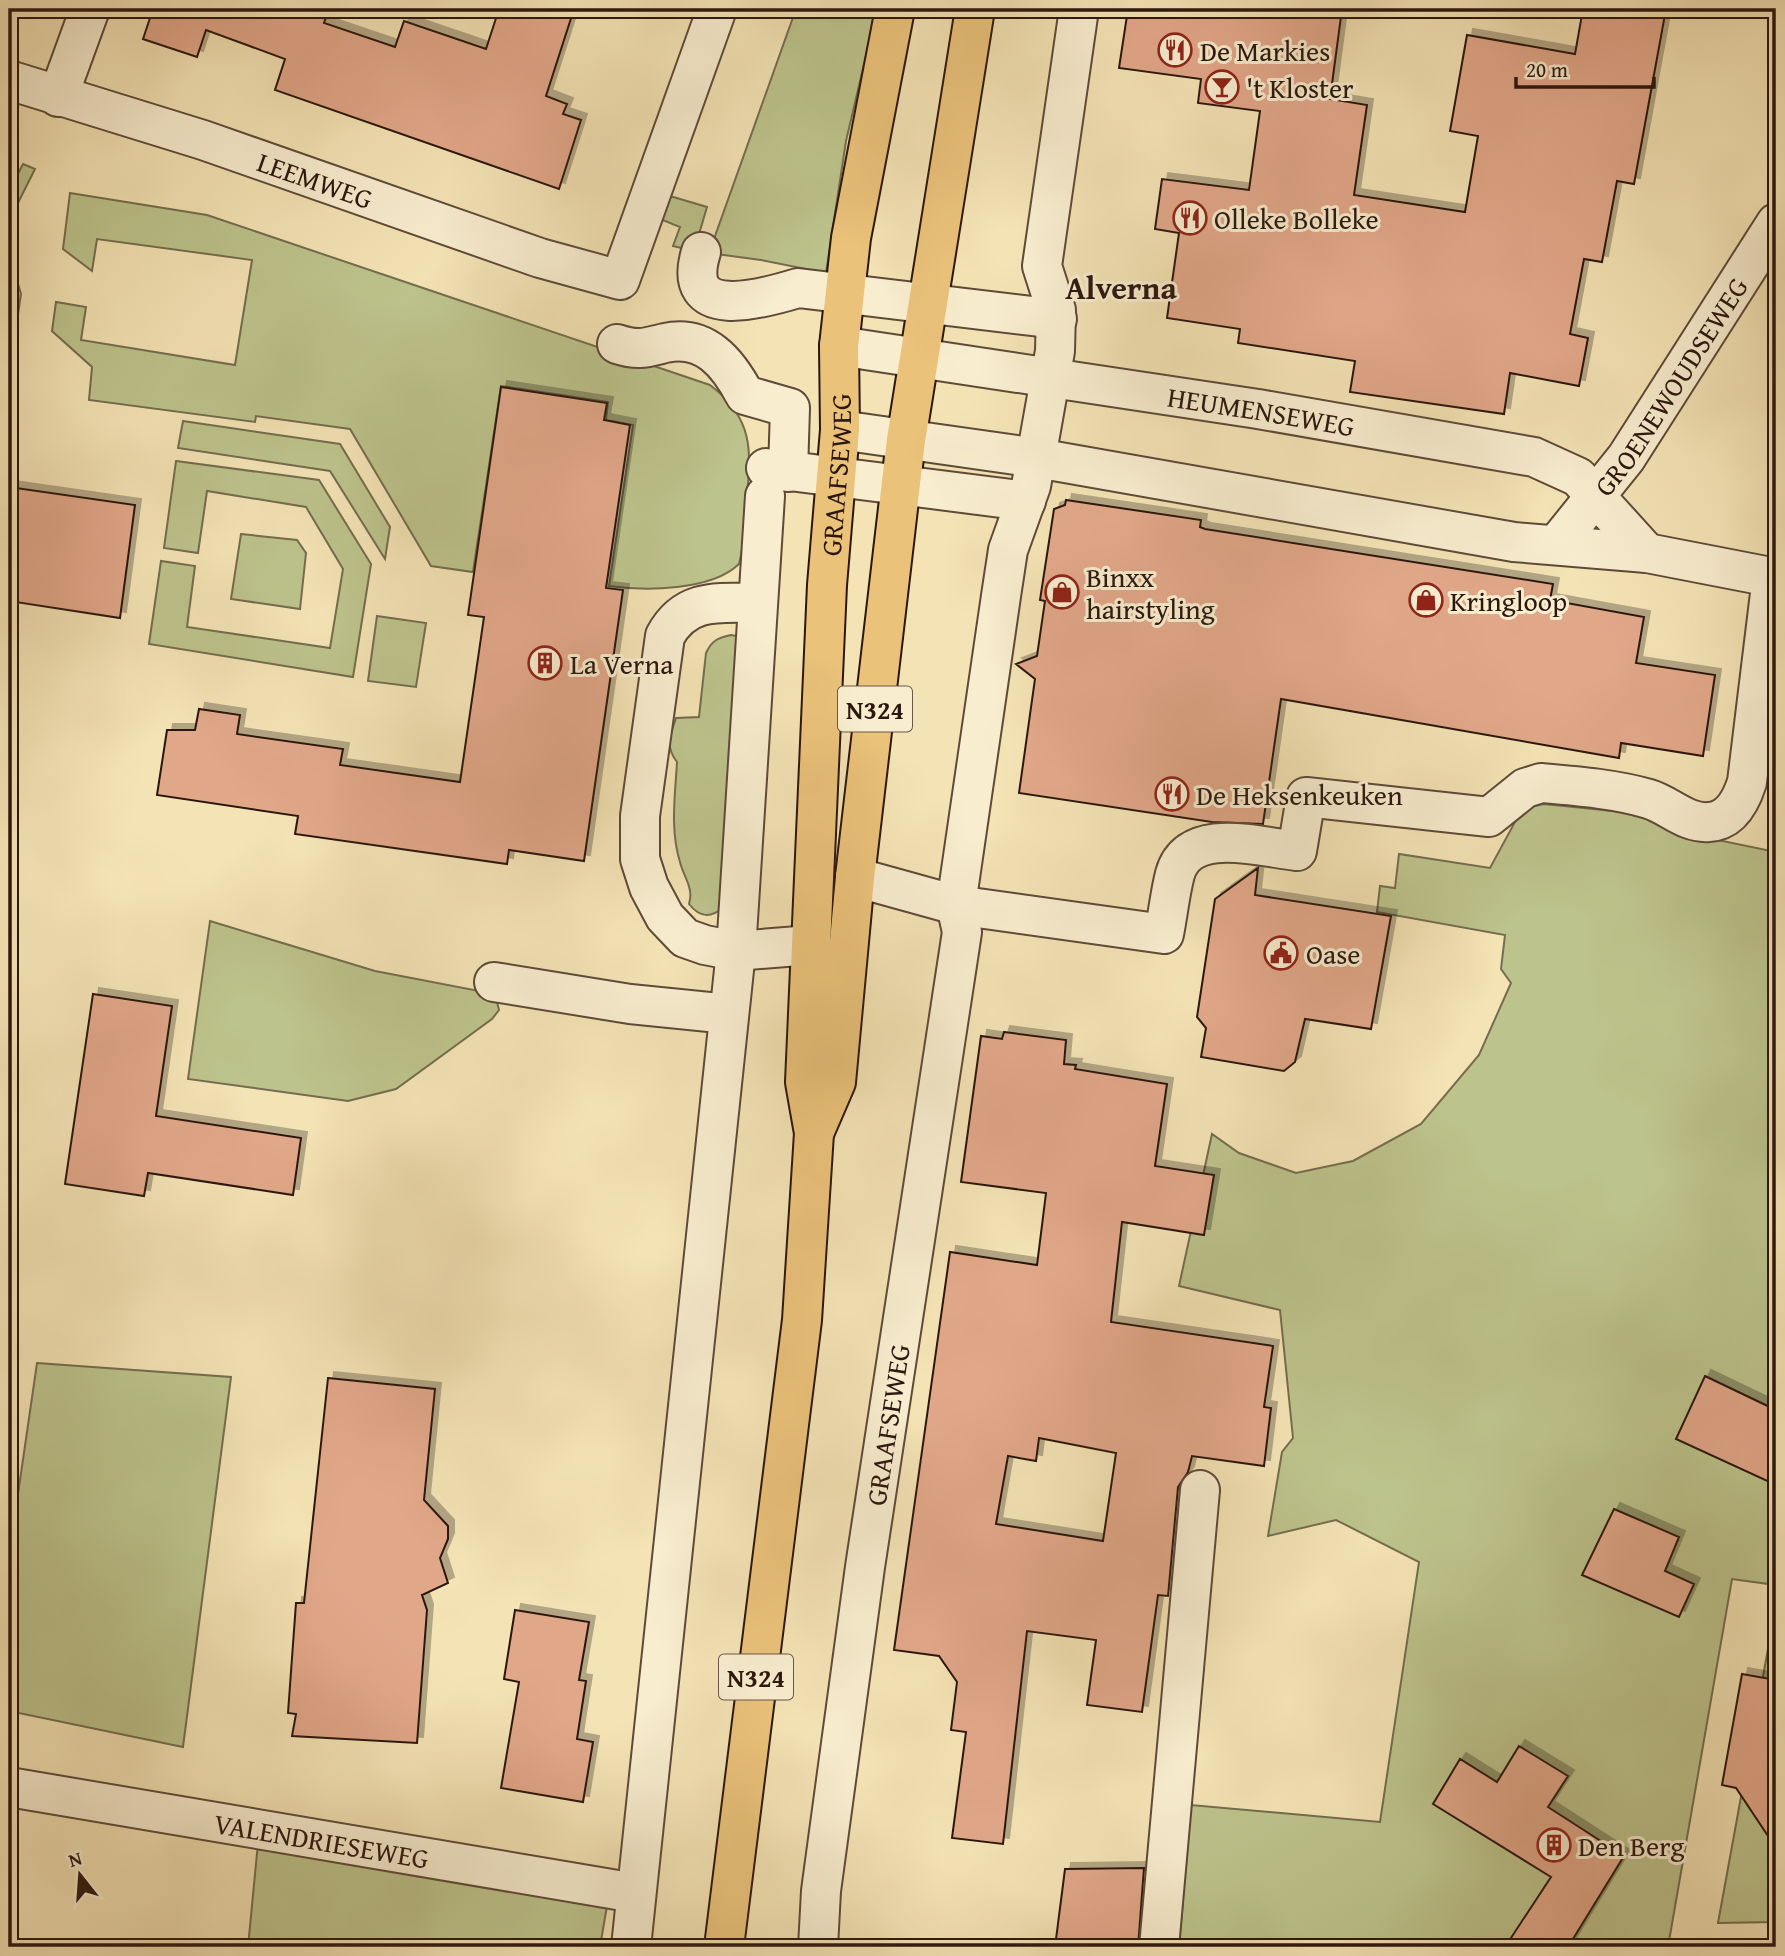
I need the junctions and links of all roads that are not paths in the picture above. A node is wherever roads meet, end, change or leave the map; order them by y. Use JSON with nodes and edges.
{"nodes":[{"id":1,"x":90,"y":9,"type":"edge"},
{"id":2,"x":717,"y":9,"type":"edge"},
{"id":3,"x":895,"y":9,"type":"edge"},
{"id":4,"x":975,"y":9,"type":"edge"},
{"id":5,"x":1079,"y":9,"type":"edge"},
{"id":6,"x":9,"y":80,"type":"edge"},
{"id":7,"x":58,"y":97,"type":"junction"},
{"id":8,"x":1776,"y":223,"type":"edge"},
{"id":9,"x":701,"y":252,"type":"dead end"},
{"id":10,"x":845,"y":292,"type":"junction"},
{"id":11,"x":732,"y":302,"type":"junction"},
{"id":12,"x":926,"y":305,"type":"junction"},
{"id":13,"x":1057,"y":319,"type":"junction"},
{"id":14,"x":617,"y":344,"type":"dead end"},
{"id":15,"x":839,"y":346,"type":"junction"},
{"id":16,"x":918,"y":357,"type":"junction"},
{"id":17,"x":722,"y":359,"type":"junction"},
{"id":18,"x":1051,"y":378,"type":"junction"},
{"id":19,"x":1090,"y":383,"type":"junction"},
{"id":20,"x":840,"y":430,"type":"junction"},
{"id":21,"x":906,"y":440,"type":"junction"},
{"id":22,"x":1037,"y":458,"type":"junction"},
{"id":23,"x":1075,"y":465,"type":"junction"},
{"id":24,"x":773,"y":478,"type":"junction"},
{"id":25,"x":835,"y":479,"type":"junction"},
{"id":26,"x":900,"y":486,"type":"junction"},
{"id":27,"x":1597,"y":496,"type":"junction"},
{"id":28,"x":1026,"y":501,"type":"junction"},
{"id":29,"x":1556,"y":545,"type":"junction"},
{"id":30,"x":1647,"y":553,"type":"junction"},
{"id":31,"x":1774,"y":577,"type":"edge"},
{"id":32,"x":758,"y":603,"type":"junction"},
{"id":33,"x":855,"y":877,"type":"junction"},
{"id":34,"x":956,"y":905,"type":"junction"},
{"id":35,"x":811,"y":945,"type":"junction"},
{"id":36,"x":736,"y":951,"type":"junction"},
{"id":37,"x":495,"y":982,"type":"dead end"},
{"id":38,"x":729,"y":1014,"type":"junction"},
{"id":39,"x":814,"y":1133,"type":"junction"},
{"id":40,"x":1200,"y":1490,"type":"dead end"},
{"id":41,"x":9,"y":1787,"type":"edge"},
{"id":42,"x":635,"y":1893,"type":"junction"},
{"id":43,"x":631,"y":1947,"type":"edge"},
{"id":44,"x":724,"y":1947,"type":"edge"},
{"id":45,"x":818,"y":1947,"type":"edge"},
{"id":46,"x":1159,"y":1947,"type":"edge"}],
"edges":[{"from":1,"to":7,"type":"street"},
{"from":2,"to":7,"type":"street","name":"LEEMWEG"},
{"from":3,"to":10,"type":"main road","name":"GRAAFSEWEG","number":"N324"},
{"from":4,"to":12,"type":"main road","name":"GRAAFSEWEG","number":"N324"},
{"from":5,"to":13,"type":"street","name":"GRAAFSEWEG"},
{"from":6,"to":7,"type":"street","name":"LEEMWEG"},
{"from":8,"to":27,"type":"street","name":"GROENEWOUDSEWEG"},
{"from":9,"to":11,"type":"street"},
{"from":10,"to":11,"type":"street"},
{"from":10,"to":12,"type":"street"},
{"from":10,"to":15,"type":"main road","name":"GRAAFSEWEG","number":"N324"},
{"from":11,"to":17,"type":"street"},
{"from":12,"to":13,"type":"street"},
{"from":12,"to":16,"type":"main road","name":"GRAAFSEWEG","number":"N324"},
{"from":13,"to":18,"type":"street","name":"GRAAFSEWEG"},
{"from":14,"to":17,"type":"street"},
{"from":15,"to":16,"type":"street","name":"HEUMENSEWEG"},
{"from":15,"to":20,"type":"main road","name":"GRAAFSEWEG","number":"N324"},
{"from":16,"to":18,"type":"street","name":"HEUMENSEWEG"},
{"from":16,"to":21,"type":"main road","name":"GRAAFSEWEG","number":"N324"},
{"from":17,"to":24,"type":"street"},
{"from":18,"to":19,"type":"street","name":"HEUMENSEWEG"},
{"from":18,"to":22,"type":"street","name":"GRAAFSEWEG"},
{"from":19,"to":23,"type":"street"},
{"from":19,"to":27,"type":"street","name":"HEUMENSEWEG"},
{"from":20,"to":21,"type":"street"},
{"from":20,"to":25,"type":"main road","name":"GRAAFSEWEG","number":"N324"},
{"from":21,"to":22,"type":"street"},
{"from":21,"to":26,"type":"main road","name":"GRAAFSEWEG","number":"N324"},
{"from":22,"to":23,"type":"street"},
{"from":22,"to":28,"type":"street","name":"GRAAFSEWEG"},
{"from":23,"to":29,"type":"street"},
{"from":24,"to":25,"type":"street"},
{"from":24,"to":32,"type":"street"},
{"from":25,"to":26,"type":"street"},
{"from":25,"to":35,"type":"main road","name":"GRAAFSEWEG","number":"N324"},
{"from":26,"to":28,"type":"street"},
{"from":26,"to":33,"type":"main road","name":"GRAAFSEWEG","number":"N324"},
{"from":27,"to":29,"type":"street","name":"GROENEWOUDSEWEG"},
{"from":27,"to":30,"type":"street","name":"HEUMENSEWEG"},
{"from":28,"to":34,"type":"street","name":"GRAAFSEWEG"},
{"from":29,"to":30,"type":"street"},
{"from":30,"to":31,"type":"street"},
{"from":31,"to":34,"type":"street"},
{"from":32,"to":36,"type":"street"},
{"from":32,"to":36,"type":"street"},
{"from":33,"to":34,"type":"street"},
{"from":33,"to":39,"type":"main road","name":"GRAAFSEWEG","number":"N324"},
{"from":34,"to":45,"type":"street","name":"GRAAFSEWEG"},
{"from":35,"to":36,"type":"street"},
{"from":35,"to":39,"type":"main road","name":"GRAAFSEWEG","number":"N324"},
{"from":36,"to":38,"type":"street"},
{"from":37,"to":38,"type":"street"},
{"from":38,"to":42,"type":"street"},
{"from":39,"to":44,"type":"main road","name":"GRAAFSEWEG","number":"N324"},
{"from":40,"to":46,"type":"street"},
{"from":41,"to":42,"type":"street","name":"VALENDRIESEWEG"},
{"from":42,"to":43,"type":"street"}]}
